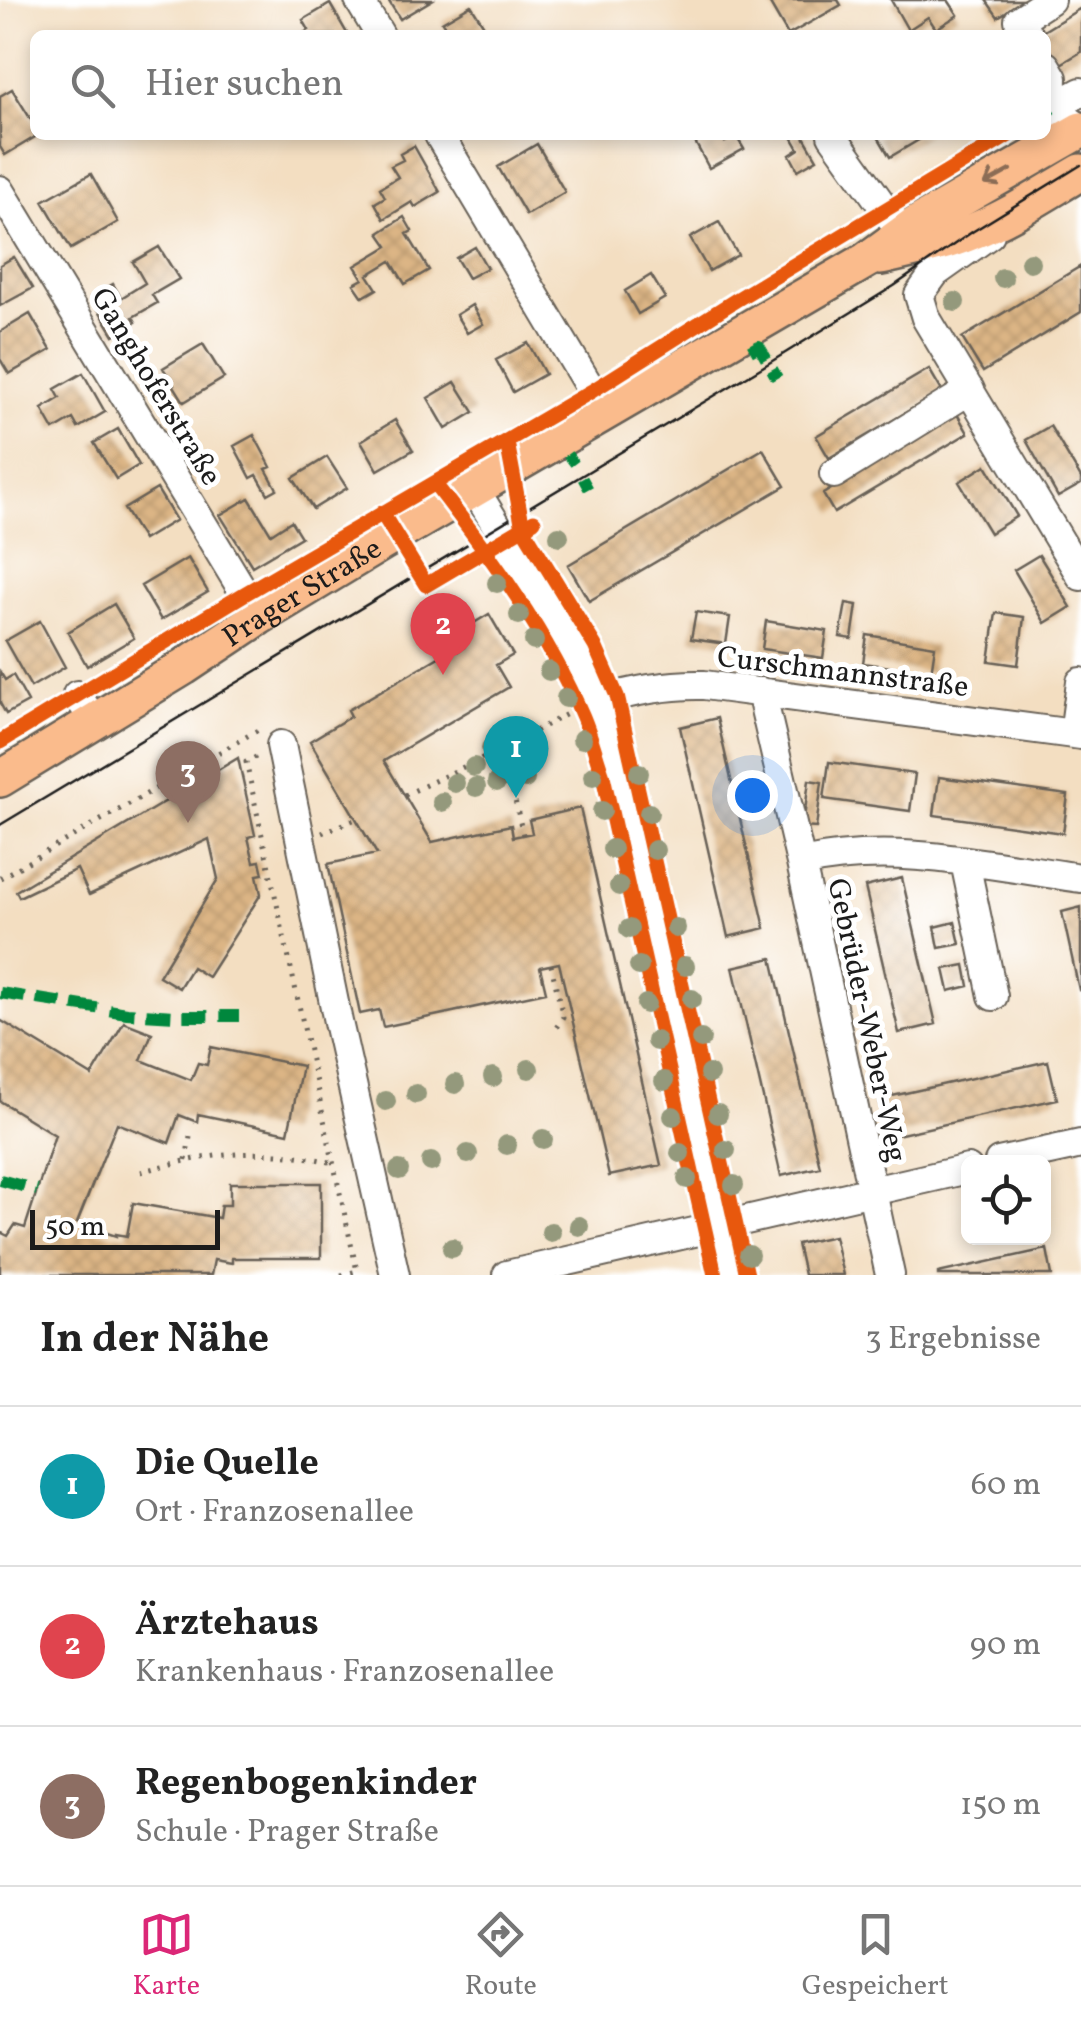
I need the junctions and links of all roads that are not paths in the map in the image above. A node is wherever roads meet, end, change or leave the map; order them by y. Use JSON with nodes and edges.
{"nodes":[{"id":1,"x":359,"y":0,"type":"edge"},
{"id":2,"x":1050,"y":0,"type":"edge"},
{"id":3,"x":377,"y":30,"type":"edge"},
{"id":4,"x":1025,"y":30,"type":"edge"},
{"id":5,"x":1051,"y":75,"type":"edge"},
{"id":6,"x":1081,"y":92,"type":"edge"},
{"id":7,"x":1052,"y":108,"type":"junction"},
{"id":8,"x":1081,"y":129,"type":"edge"},
{"id":9,"x":442,"y":140,"type":"edge"},
{"id":10,"x":836,"y":140,"type":"edge"},
{"id":11,"x":1081,"y":172,"type":"edge"},
{"id":12,"x":0,"y":190,"type":"edge"},
{"id":13,"x":1018,"y":210,"type":"junction"},
{"id":14,"x":902,"y":234,"type":"junction"},
{"id":15,"x":867,"y":260,"type":"junction"},
{"id":16,"x":970,"y":390,"type":"junction"},
{"id":17,"x":605,"y":413,"type":"junction"},
{"id":18,"x":834,"y":474,"type":"dead end"},
{"id":19,"x":474,"y":488,"type":"junction"},
{"id":20,"x":1081,"y":576,"type":"edge"},
{"id":21,"x":259,"y":616,"type":"junction"},
{"id":22,"x":1081,"y":682,"type":"edge"},
{"id":23,"x":761,"y":692,"type":"junction"},
{"id":24,"x":580,"y":708,"type":"junction"},
{"id":25,"x":1078,"y":735,"type":"edge"},
{"id":26,"x":281,"y":745,"type":"road end"},
{"id":27,"x":0,"y":779,"type":"edge"},
{"id":28,"x":965,"y":862,"type":"junction"},
{"id":29,"x":802,"y":863,"type":"junction"},
{"id":30,"x":1081,"y":878,"type":"edge"},
{"id":31,"x":993,"y":996,"type":"dead end"},
{"id":32,"x":1081,"y":1144,"type":"edge"},
{"id":33,"x":1031,"y":1155,"type":"edge"},
{"id":34,"x":961,"y":1171,"type":"edge"},
{"id":35,"x":872,"y":1190,"type":"junction"},
{"id":36,"x":719,"y":1228,"type":"junction"},
{"id":37,"x":524,"y":1273,"type":"edge"},
{"id":38,"x":395,"y":1275,"type":"edge"},
{"id":39,"x":730,"y":1275,"type":"edge"},
{"id":40,"x":890,"y":1275,"type":"edge"}],
"edges":[{"from":1,"to":3,"type":"street"},
{"from":2,"to":4,"type":"street"},
{"from":5,"to":7,"type":"street"},
{"from":6,"to":7,"type":"street"},
{"from":7,"to":8,"type":"street"},
{"from":8,"to":14,"type":"main road","name":"Prager Straße","one_way":true},
{"from":9,"to":17,"type":"street"},
{"from":10,"to":14,"type":"street"},
{"from":11,"to":13,"type":"main road","name":"Prager Straße"},
{"from":12,"to":21,"type":"street","name":"Ganghoferstraße"},
{"from":13,"to":15,"type":"main road","name":"Prager Straße"},
{"from":13,"to":16,"type":"street"},
{"from":14,"to":15,"type":"main road","name":"Prager Straße"},
{"from":15,"to":17,"type":"main road","name":"Prager Straße"},
{"from":16,"to":18,"type":"street"},
{"from":16,"to":20,"type":"street"},
{"from":17,"to":19,"type":"main road","name":"Prager Straße"},
{"from":19,"to":21,"type":"main road","name":"Prager Straße"},
{"from":19,"to":24,"type":"street"},
{"from":21,"to":27,"type":"main road","name":"Prager Straße"},
{"from":22,"to":25,"type":"street"},
{"from":23,"to":24,"type":"street","name":"Curschmannstraße"},
{"from":23,"to":25,"type":"street","name":"Curschmannstraße"},
{"from":23,"to":29,"type":"street","name":"Gebrüder-Weber-Weg"},
{"from":24,"to":36,"type":"street"},
{"from":26,"to":38,"type":"street"},
{"from":28,"to":29,"type":"street","name":"Gebrüder-Weber-Weg"},
{"from":28,"to":30,"type":"street","name":"Gebrüder-Weber-Weg"},
{"from":28,"to":31,"type":"street"},
{"from":29,"to":35,"type":"street","name":"Gebrüder-Weber-Weg"},
{"from":32,"to":33,"type":"street"},
{"from":34,"to":35,"type":"street"},
{"from":35,"to":36,"type":"street"},
{"from":35,"to":40,"type":"street","name":"Gebrüder-Weber-Weg"},
{"from":36,"to":37,"type":"street"},
{"from":36,"to":39,"type":"street"}]}
